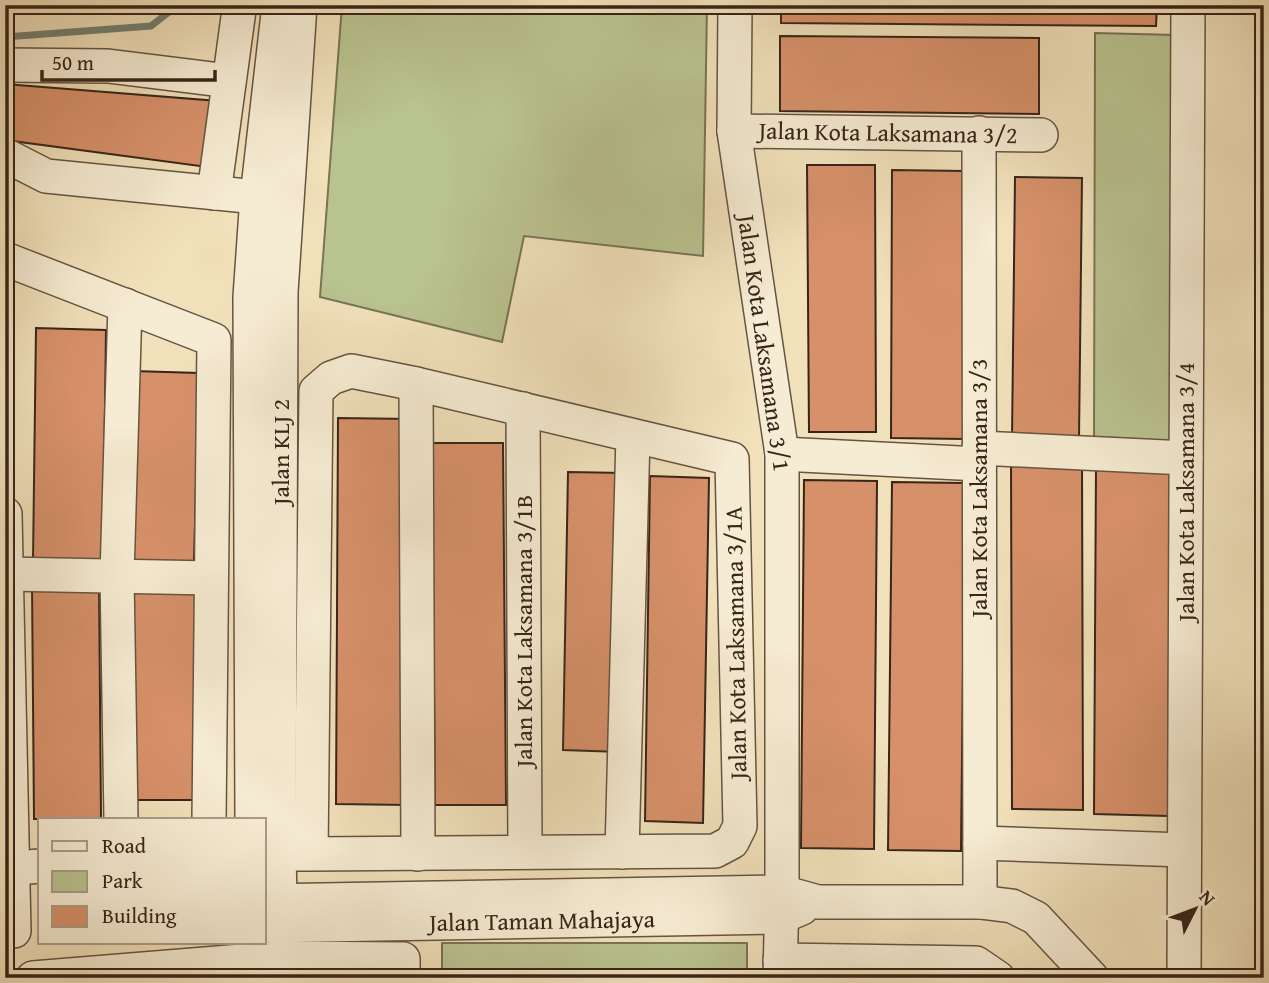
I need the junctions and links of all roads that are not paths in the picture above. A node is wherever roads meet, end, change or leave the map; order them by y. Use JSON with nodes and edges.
{"nodes":[{"id":1,"x":237,"y":5,"type":"edge"},
{"id":2,"x":279,"y":5,"type":"edge"},
{"id":3,"x":300,"y":5,"type":"edge"},
{"id":4,"x":735,"y":5,"type":"edge"},
{"id":5,"x":1188,"y":5,"type":"edge"},
{"id":6,"x":5,"y":65,"type":"edge"},
{"id":7,"x":229,"y":81,"type":"junction"},
{"id":8,"x":734,"y":131,"type":"junction"},
{"id":9,"x":979,"y":133,"type":"junction"},
{"id":10,"x":1041,"y":135,"type":"dead end"},
{"id":11,"x":5,"y":155,"type":"edge"},
{"id":12,"x":214,"y":193,"type":"junction"},
{"id":13,"x":257,"y":197,"type":"junction"},
{"id":14,"x":5,"y":259,"type":"edge"},
{"id":15,"x":125,"y":306,"type":"junction"},
{"id":16,"x":415,"y":384,"type":"junction"},
{"id":17,"x":523,"y":410,"type":"junction"},
{"id":18,"x":633,"y":436,"type":"junction"},
{"id":19,"x":782,"y":454,"type":"junction"},
{"id":20,"x":979,"y":456,"type":"junction"},
{"id":21,"x":1186,"y":458,"type":"junction"},
{"id":22,"x":5,"y":514,"type":"edge"},
{"id":23,"x":5,"y":528,"type":"edge"},
{"id":24,"x":6,"y":575,"type":"edge"},
{"id":25,"x":117,"y":576,"type":"junction"},
{"id":26,"x":211,"y":578,"type":"junction"},
{"id":27,"x":6,"y":626,"type":"edge"},
{"id":28,"x":121,"y":818,"type":"edge"},
{"id":29,"x":209,"y":818,"type":"edge"},
{"id":30,"x":252,"y":818,"type":"edge"},
{"id":31,"x":980,"y":843,"type":"junction"},
{"id":32,"x":1184,"y":850,"type":"junction"},
{"id":33,"x":525,"y":852,"type":"junction"},
{"id":34,"x":622,"y":852,"type":"junction"},
{"id":35,"x":418,"y":853,"type":"junction"},
{"id":36,"x":295,"y":854,"type":"junction"},
{"id":37,"x":19,"y":868,"type":"edge"},
{"id":38,"x":980,"y":902,"type":"junction"},
{"id":39,"x":782,"y":904,"type":"junction"},
{"id":40,"x":20,"y":918,"type":"edge"},
{"id":41,"x":272,"y":925,"type":"edge"},
{"id":42,"x":230,"y":944,"type":"edge"},
{"id":43,"x":403,"y":968,"type":"edge"},
{"id":44,"x":780,"y":969,"type":"edge"},
{"id":45,"x":167,"y":972,"type":"edge"},
{"id":46,"x":33,"y":978,"type":"edge"},
{"id":47,"x":998,"y":978,"type":"edge"},
{"id":48,"x":1092,"y":978,"type":"edge"},
{"id":49,"x":1184,"y":978,"type":"edge"}],
"edges":[{"from":1,"to":7,"type":"street"},
{"from":2,"to":13,"type":"street","name":"Jalan KLJ 2"},
{"from":3,"to":36,"type":"street","name":"Jalan KLJ 2"},
{"from":4,"to":8,"type":"street","name":"Jalan Kota Laksamana 3/1"},
{"from":5,"to":21,"type":"street","name":"Jalan Kota Laksamana 3/4"},
{"from":6,"to":7,"type":"street"},
{"from":7,"to":12,"type":"street"},
{"from":8,"to":9,"type":"street","name":"Jalan Kota Laksamana 3/2"},
{"from":8,"to":19,"type":"street","name":"Jalan Kota Laksamana 3/1"},
{"from":9,"to":10,"type":"street","name":"Jalan Kota Laksamana 3/2"},
{"from":9,"to":20,"type":"street","name":"Jalan Kota Laksamana 3/3"},
{"from":11,"to":12,"type":"street"},
{"from":12,"to":13,"type":"street"},
{"from":13,"to":30,"type":"street","name":"Jalan KLJ 2"},
{"from":14,"to":15,"type":"street"},
{"from":15,"to":25,"type":"street"},
{"from":15,"to":26,"type":"street"},
{"from":16,"to":17,"type":"street"},
{"from":16,"to":35,"type":"street"},
{"from":16,"to":36,"type":"street"},
{"from":17,"to":18,"type":"street"},
{"from":17,"to":33,"type":"street","name":"Jalan Kota Laksamana 3/1B"},
{"from":18,"to":34,"type":"street"},
{"from":18,"to":34,"type":"street","name":"Jalan Kota Laksamana 3/1A"},
{"from":19,"to":20,"type":"street"},
{"from":19,"to":39,"type":"street","name":"Jalan Kota Laksamana 3/1"},
{"from":20,"to":21,"type":"street"},
{"from":20,"to":31,"type":"street","name":"Jalan Kota Laksamana 3/3"},
{"from":21,"to":32,"type":"street","name":"Jalan Kota Laksamana 3/4"},
{"from":22,"to":23,"type":"street"},
{"from":23,"to":24,"type":"street"},
{"from":24,"to":25,"type":"street"},
{"from":24,"to":27,"type":"street"},
{"from":25,"to":26,"type":"street"},
{"from":25,"to":28,"type":"street"},
{"from":26,"to":29,"type":"street"},
{"from":27,"to":37,"type":"street"},
{"from":31,"to":32,"type":"street"},
{"from":31,"to":38,"type":"street","name":"Jalan Kota Laksamana 3/3"},
{"from":32,"to":49,"type":"street","name":"Jalan Kota Laksamana 3/4"},
{"from":33,"to":34,"type":"street"},
{"from":33,"to":35,"type":"street"},
{"from":35,"to":36,"type":"street"},
{"from":36,"to":41,"type":"street","name":"Jalan KLJ 2"},
{"from":37,"to":40,"type":"street"},
{"from":38,"to":39,"type":"street","name":"Jalan Taman Mahajaya"},
{"from":38,"to":48,"type":"street","name":"Jalan Taman Mahajaya"},
{"from":39,"to":41,"type":"street","name":"Jalan Taman Mahajaya"},
{"from":39,"to":41,"type":"street","name":"Jalan Taman Mahajaya"},
{"from":39,"to":44,"type":"street","name":"Jalan Kota Laksamana 3/1"},
{"from":41,"to":43,"type":"street"},
{"from":42,"to":45,"type":"street"},
{"from":44,"to":47,"type":"street"},
{"from":45,"to":46,"type":"street"}]}
